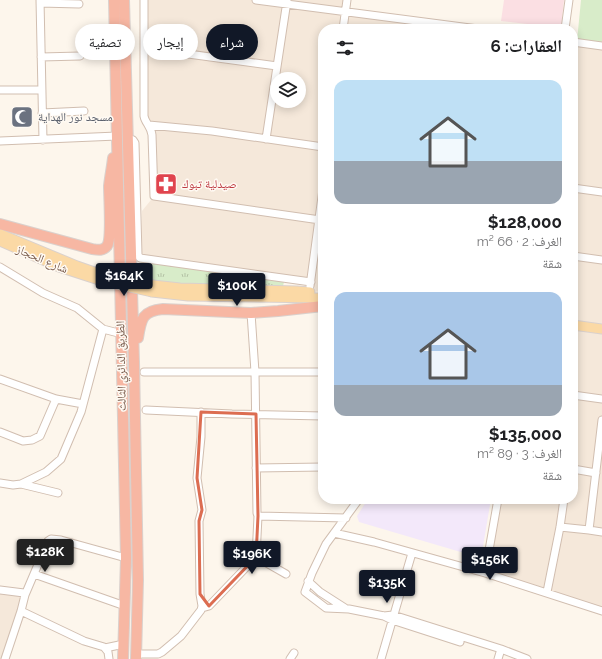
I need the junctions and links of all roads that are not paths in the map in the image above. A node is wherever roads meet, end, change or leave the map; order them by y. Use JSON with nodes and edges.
{"nodes":[{"id":1,"x":114,"y":0,"type":"edge"},
{"id":2,"x":124,"y":0,"type":"edge"},
{"id":3,"x":144,"y":0,"type":"edge"},
{"id":4,"x":256,"y":0,"type":"edge"},
{"id":5,"x":347,"y":0,"type":"edge"},
{"id":6,"x":569,"y":0,"type":"edge"},
{"id":7,"x":40,"y":2,"type":"edge"},
{"id":8,"x":287,"y":2,"type":"edge"},
{"id":9,"x":79,"y":4,"type":"dead end"},
{"id":10,"x":345,"y":12,"type":"junction"},
{"id":11,"x":144,"y":24,"type":"edge"},
{"id":12,"x":344,"y":24,"type":"edge"},
{"id":13,"x":439,"y":24,"type":"edge"},
{"id":14,"x":566,"y":24,"type":"edge"},
{"id":15,"x":578,"y":43,"type":"edge"},
{"id":16,"x":602,"y":46,"type":"edge"},
{"id":17,"x":198,"y":55,"type":"edge"},
{"id":18,"x":75,"y":56,"type":"edge"},
{"id":19,"x":41,"y":57,"type":"junction"},
{"id":20,"x":144,"y":60,"type":"edge"},
{"id":21,"x":277,"y":66,"type":"junction"},
{"id":22,"x":0,"y":90,"type":"edge"},
{"id":23,"x":42,"y":90,"type":"junction"},
{"id":24,"x":84,"y":112,"type":"dead end"},
{"id":25,"x":42,"y":113,"type":"junction"},
{"id":26,"x":150,"y":125,"type":"junction"},
{"id":27,"x":128,"y":138,"type":"junction"},
{"id":28,"x":117,"y":139,"type":"junction"},
{"id":29,"x":266,"y":139,"type":"junction"},
{"id":30,"x":43,"y":140,"type":"junction"},
{"id":31,"x":0,"y":141,"type":"edge"},
{"id":32,"x":318,"y":146,"type":"edge"},
{"id":33,"x":578,"y":189,"type":"edge"},
{"id":34,"x":602,"y":192,"type":"edge"},
{"id":35,"x":318,"y":220,"type":"edge"},
{"id":36,"x":0,"y":224,"type":"edge"},
{"id":37,"x":0,"y":234,"type":"edge"},
{"id":38,"x":318,"y":234,"type":"edge"},
{"id":39,"x":0,"y":241,"type":"edge"},
{"id":40,"x":578,"y":257,"type":"edge"},
{"id":41,"x":602,"y":260,"type":"edge"},
{"id":42,"x":0,"y":267,"type":"edge"},
{"id":43,"x":100,"y":277,"type":"junction"},
{"id":44,"x":311,"y":282,"type":"junction"},
{"id":45,"x":153,"y":288,"type":"junction"},
{"id":46,"x":310,"y":292,"type":"junction"},
{"id":47,"x":318,"y":293,"type":"edge"},
{"id":48,"x":318,"y":298,"type":"edge"},
{"id":49,"x":318,"y":307,"type":"edge"},
{"id":50,"x":251,"y":312,"type":"junction"},
{"id":51,"x":578,"y":326,"type":"edge"},
{"id":52,"x":102,"y":329,"type":"junction"},
{"id":53,"x":602,"y":329,"type":"edge"},
{"id":54,"x":122,"y":334,"type":"junction"},
{"id":55,"x":134,"y":362,"type":"junction"},
{"id":56,"x":144,"y":372,"type":"dead end"},
{"id":57,"x":255,"y":372,"type":"junction"},
{"id":58,"x":318,"y":372,"type":"edge"},
{"id":59,"x":0,"y":378,"type":"edge"},
{"id":60,"x":578,"y":396,"type":"edge"},
{"id":61,"x":56,"y":399,"type":"junction"},
{"id":62,"x":602,"y":399,"type":"edge"},
{"id":63,"x":83,"y":404,"type":"junction"},
{"id":64,"x":146,"y":410,"type":"dead end"},
{"id":65,"x":201,"y":412,"type":"junction"},
{"id":66,"x":256,"y":414,"type":"junction"},
{"id":67,"x":318,"y":416,"type":"edge"},
{"id":68,"x":602,"y":420,"type":"edge"},
{"id":69,"x":0,"y":432,"type":"edge"},
{"id":70,"x":318,"y":467,"type":"edge"},
{"id":71,"x":256,"y":468,"type":"junction"},
{"id":72,"x":578,"y":470,"type":"edge"},
{"id":73,"x":596,"y":473,"type":"junction"},
{"id":74,"x":0,"y":483,"type":"edge"},
{"id":75,"x":21,"y":484,"type":"junction"},
{"id":76,"x":58,"y":493,"type":"dead end"},
{"id":77,"x":356,"y":504,"type":"edge"},
{"id":78,"x":497,"y":504,"type":"edge"},
{"id":79,"x":563,"y":504,"type":"edge"},
{"id":80,"x":258,"y":516,"type":"junction"},
{"id":81,"x":346,"y":518,"type":"junction"},
{"id":82,"x":560,"y":527,"type":"junction"},
{"id":83,"x":589,"y":530,"type":"junction"},
{"id":84,"x":602,"y":532,"type":"edge"},
{"id":85,"x":334,"y":533,"type":"junction"},
{"id":86,"x":412,"y":553,"type":"junction"},
{"id":87,"x":256,"y":557,"type":"junction"},
{"id":88,"x":126,"y":558,"type":"junction"},
{"id":89,"x":485,"y":573,"type":"junction"},
{"id":90,"x":34,"y":574,"type":"junction"},
{"id":91,"x":286,"y":574,"type":"dead end"},
{"id":92,"x":0,"y":590,"type":"edge"},
{"id":93,"x":547,"y":592,"type":"junction"},
{"id":94,"x":25,"y":595,"type":"junction"},
{"id":95,"x":125,"y":606,"type":"junction"},
{"id":96,"x":205,"y":607,"type":"junction"},
{"id":97,"x":21,"y":611,"type":"junction"},
{"id":98,"x":602,"y":611,"type":"edge"},
{"id":99,"x":393,"y":618,"type":"junction"},
{"id":100,"x":124,"y":644,"type":"junction"},
{"id":101,"x":105,"y":648,"type":"junction"},
{"id":102,"x":499,"y":654,"type":"edge"},
{"id":103,"x":137,"y":656,"type":"edge"},
{"id":104,"x":156,"y":656,"type":"edge"},
{"id":105,"x":5,"y":659,"type":"edge"},
{"id":106,"x":109,"y":659,"type":"edge"},
{"id":107,"x":123,"y":659,"type":"edge"},
{"id":108,"x":381,"y":659,"type":"edge"},
{"id":109,"x":527,"y":659,"type":"edge"}],
"edges":[{"from":1,"to":28,"type":"highway","name":"الطريق الدائري الثالث"},
{"from":2,"to":27,"type":"highway","name":"الطريق الدائري الثالث"},
{"from":3,"to":11,"type":"street"},
{"from":4,"to":8,"type":"street"},
{"from":5,"to":10,"type":"street"},
{"from":6,"to":14,"type":"street"},
{"from":7,"to":9,"type":"street"},
{"from":7,"to":19,"type":"street"},
{"from":8,"to":10,"type":"street"},
{"from":8,"to":21,"type":"street"},
{"from":10,"to":12,"type":"street"},
{"from":10,"to":13,"type":"street"},
{"from":15,"to":16,"type":"street"},
{"from":17,"to":21,"type":"street"},
{"from":18,"to":19,"type":"street"},
{"from":19,"to":23,"type":"street"},
{"from":20,"to":26,"type":"street"},
{"from":21,"to":29,"type":"street"},
{"from":22,"to":23,"type":"street"},
{"from":23,"to":25,"type":"street"},
{"from":24,"to":25,"type":"street"},
{"from":25,"to":30,"type":"street"},
{"from":26,"to":29,"type":"street"},
{"from":26,"to":35,"type":"street"},
{"from":27,"to":44,"type":"street"},
{"from":27,"to":55,"type":"highway","name":"الطريق الدائري الثالث"},
{"from":28,"to":30,"type":"street"},
{"from":28,"to":36,"type":"highway"},
{"from":28,"to":54,"type":"highway","name":"الطريق الدائري الثالث"},
{"from":29,"to":32,"type":"street"},
{"from":30,"to":31,"type":"street"},
{"from":33,"to":34,"type":"street"},
{"from":37,"to":43,"type":"main road","name":"شارع الحجاز"},
{"from":38,"to":44,"type":"street"},
{"from":39,"to":43,"type":"main road","name":"شارع الحجاز"},
{"from":40,"to":41,"type":"street"},
{"from":42,"to":52,"type":"street"},
{"from":43,"to":45,"type":"main road","name":"شارع الحجاز","bridge":true},
{"from":44,"to":46,"type":"street"},
{"from":45,"to":46,"type":"main road","name":"شارع الحجاز"},
{"from":45,"to":48,"type":"main road","name":"شارع الحجاز"},
{"from":46,"to":47,"type":"main road","name":"شارع الحجاز"},
{"from":49,"to":50,"type":"highway"},
{"from":50,"to":55,"type":"highway"},
{"from":50,"to":57,"type":"street"},
{"from":51,"to":53,"type":"main road"},
{"from":52,"to":54,"type":"street"},
{"from":52,"to":63,"type":"street"},
{"from":54,"to":88,"type":"highway","name":"الطريق الدائري الثالث"},
{"from":55,"to":103,"type":"highway","name":"الطريق الدائري الثالث"},
{"from":56,"to":57,"type":"street"},
{"from":57,"to":58,"type":"street"},
{"from":57,"to":66,"type":"street"},
{"from":59,"to":61,"type":"street"},
{"from":60,"to":62,"type":"street"},
{"from":61,"to":63,"type":"street"},
{"from":61,"to":69,"type":"street"},
{"from":63,"to":75,"type":"street"},
{"from":64,"to":65,"type":"street"},
{"from":65,"to":66,"type":"street"},
{"from":65,"to":96,"type":"street"},
{"from":66,"to":67,"type":"street"},
{"from":66,"to":71,"type":"street"},
{"from":68,"to":73,"type":"street"},
{"from":70,"to":71,"type":"street"},
{"from":71,"to":80,"type":"street"},
{"from":72,"to":73,"type":"street"},
{"from":73,"to":83,"type":"street"},
{"from":74,"to":75,"type":"street"},
{"from":75,"to":76,"type":"street"},
{"from":77,"to":81,"type":"street"},
{"from":78,"to":89,"type":"street"},
{"from":79,"to":82,"type":"street"},
{"from":80,"to":81,"type":"street"},
{"from":80,"to":87,"type":"street"},
{"from":81,"to":85,"type":"street"},
{"from":82,"to":83,"type":"street"},
{"from":82,"to":93,"type":"street"},
{"from":83,"to":84,"type":"street"},
{"from":85,"to":86,"type":"street"},
{"from":85,"to":99,"type":"street"},
{"from":86,"to":89,"type":"street"},
{"from":86,"to":99,"type":"street"},
{"from":87,"to":91,"type":"street"},
{"from":87,"to":96,"type":"street"},
{"from":88,"to":90,"type":"street"},
{"from":88,"to":95,"type":"highway","name":"الطريق الدائري الثالث"},
{"from":89,"to":93,"type":"street"},
{"from":90,"to":94,"type":"street"},
{"from":90,"to":95,"type":"street"},
{"from":92,"to":94,"type":"street"},
{"from":93,"to":98,"type":"street"},
{"from":94,"to":97,"type":"street"},
{"from":95,"to":100,"type":"highway","name":"الطريق الدائري الثالث"},
{"from":96,"to":104,"type":"street"},
{"from":97,"to":101,"type":"street"},
{"from":97,"to":105,"type":"street"},
{"from":99,"to":102,"type":"street"},
{"from":99,"to":108,"type":"street"},
{"from":100,"to":101,"type":"street"},
{"from":100,"to":107,"type":"highway","name":"الطريق الدائري الثالث"},
{"from":101,"to":106,"type":"street"},
{"from":102,"to":109,"type":"street"},
{"from":103,"to":104,"type":"street"}]}
